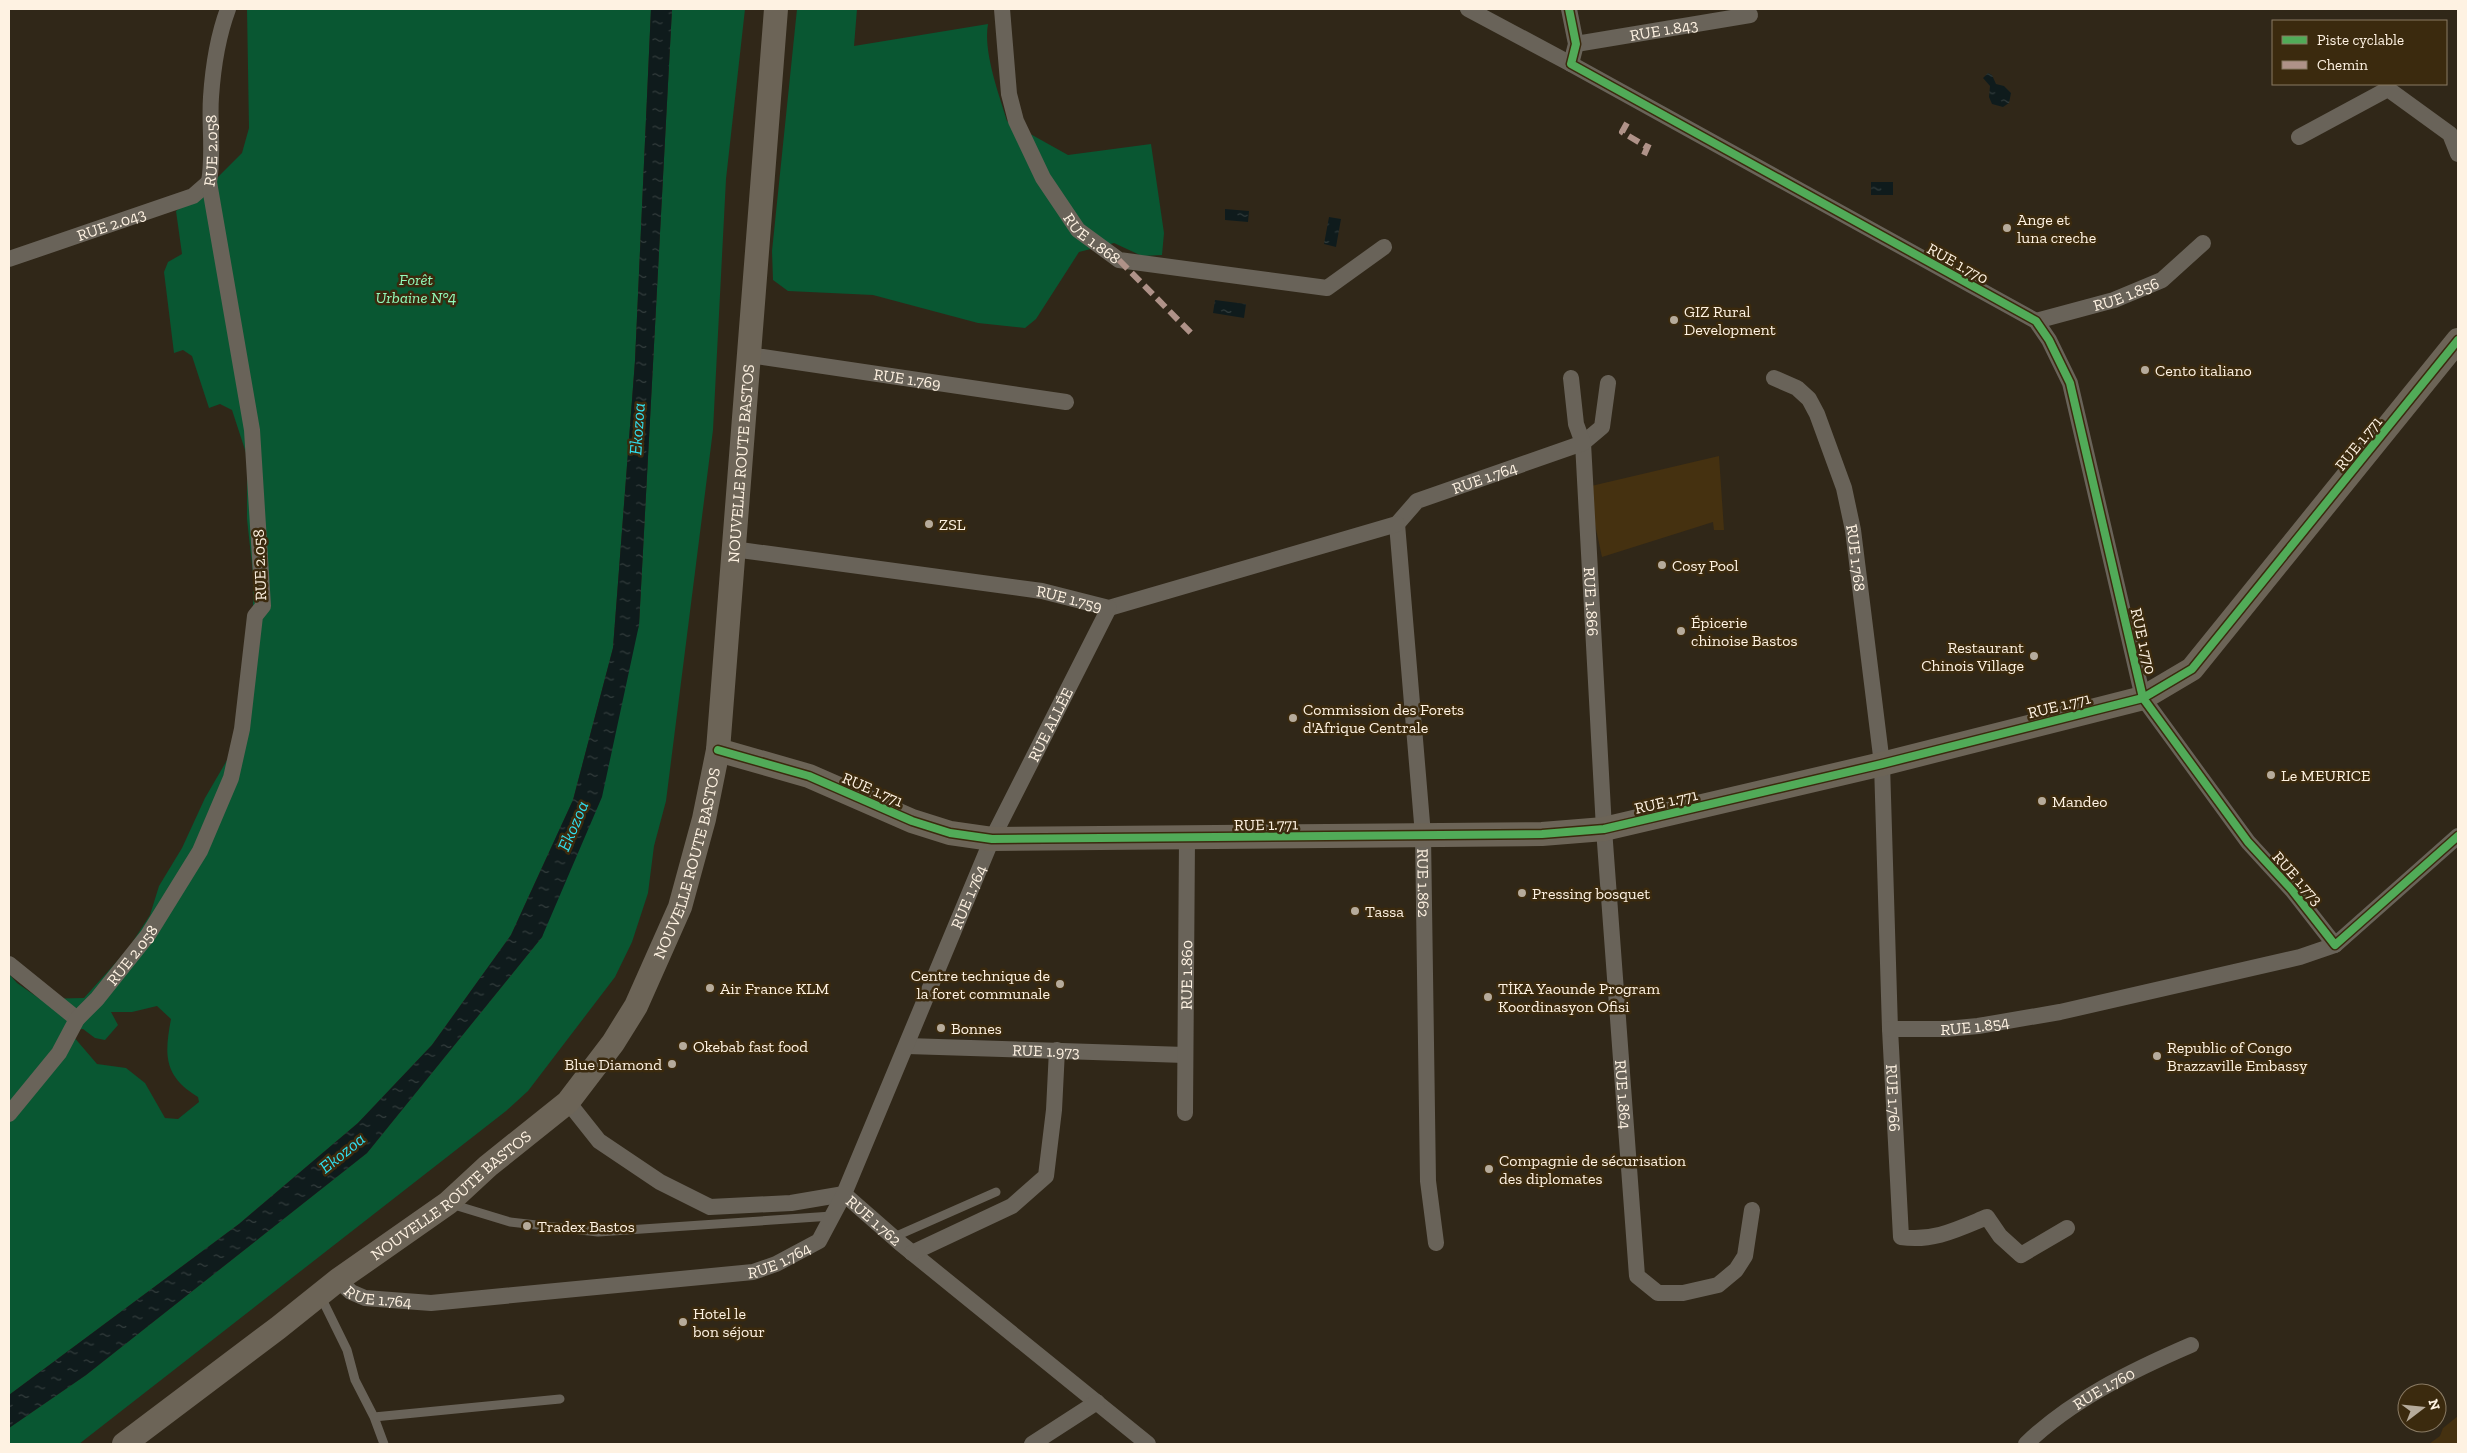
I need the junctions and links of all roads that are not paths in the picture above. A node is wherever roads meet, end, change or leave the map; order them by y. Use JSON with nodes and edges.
{"nodes":[{"id":1,"x":228,"y":9,"type":"edge"},
{"id":2,"x":776,"y":9,"type":"edge"},
{"id":3,"x":1002,"y":9,"type":"edge"},
{"id":4,"x":1468,"y":9,"type":"edge"},
{"id":5,"x":1569,"y":9,"type":"edge"},
{"id":6,"x":1750,"y":14,"type":"dead end"},
{"id":7,"x":1576,"y":44,"type":"junction"},
{"id":8,"x":1571,"y":64,"type":"junction"},
{"id":9,"x":2299,"y":137,"type":"dead end"},
{"id":10,"x":2458,"y":154,"type":"edge"},
{"id":11,"x":209,"y":182,"type":"junction"},
{"id":12,"x":2203,"y":243,"type":"dead end"},
{"id":13,"x":1384,"y":248,"type":"dead end"},
{"id":14,"x":9,"y":259,"type":"edge"},
{"id":15,"x":2036,"y":321,"type":"junction"},
{"id":16,"x":2458,"y":340,"type":"edge"},
{"id":17,"x":749,"y":354,"type":"junction"},
{"id":18,"x":1572,"y":378,"type":"dead end"},
{"id":19,"x":1774,"y":378,"type":"dead end"},
{"id":20,"x":1608,"y":383,"type":"dead end"},
{"id":21,"x":1066,"y":402,"type":"dead end"},
{"id":22,"x":1583,"y":443,"type":"junction"},
{"id":23,"x":1397,"y":524,"type":"junction"},
{"id":24,"x":733,"y":549,"type":"junction"},
{"id":25,"x":1109,"y":608,"type":"junction"},
{"id":26,"x":2143,"y":698,"type":"junction"},
{"id":27,"x":718,"y":750,"type":"junction"},
{"id":28,"x":1882,"y":764,"type":"junction"},
{"id":29,"x":1604,"y":829,"type":"junction"},
{"id":30,"x":1423,"y":835,"type":"junction"},
{"id":31,"x":2458,"y":836,"type":"edge"},
{"id":32,"x":992,"y":839,"type":"junction"},
{"id":33,"x":1187,"y":839,"type":"junction"},
{"id":34,"x":2335,"y":945,"type":"junction"},
{"id":35,"x":9,"y":964,"type":"edge"},
{"id":36,"x":78,"y":1019,"type":"junction"},
{"id":37,"x":1890,"y":1028,"type":"junction"},
{"id":38,"x":908,"y":1046,"type":"junction"},
{"id":39,"x":1058,"y":1050,"type":"junction"},
{"id":40,"x":1185,"y":1055,"type":"junction"},
{"id":41,"x":568,"y":1102,"type":"junction"},
{"id":42,"x":1185,"y":1113,"type":"dead end"},
{"id":43,"x":9,"y":1114,"type":"edge"},
{"id":44,"x":996,"y":1192,"type":"dead end"},
{"id":45,"x":844,"y":1194,"type":"junction"},
{"id":46,"x":448,"y":1203,"type":"junction"},
{"id":47,"x":1752,"y":1210,"type":"dead end"},
{"id":48,"x":832,"y":1216,"type":"junction"},
{"id":49,"x":2067,"y":1228,"type":"dead end"},
{"id":50,"x":894,"y":1238,"type":"junction"},
{"id":51,"x":1436,"y":1242,"type":"dead end"},
{"id":52,"x":912,"y":1253,"type":"junction"},
{"id":53,"x":338,"y":1280,"type":"junction"},
{"id":54,"x":319,"y":1295,"type":"junction"},
{"id":55,"x":2191,"y":1345,"type":"dead end"},
{"id":56,"x":560,"y":1399,"type":"dead end"},
{"id":57,"x":1097,"y":1402,"type":"junction"},
{"id":58,"x":374,"y":1417,"type":"junction"},
{"id":59,"x":124,"y":1444,"type":"edge"},
{"id":60,"x":384,"y":1444,"type":"edge"},
{"id":61,"x":1032,"y":1444,"type":"edge"},
{"id":62,"x":1148,"y":1444,"type":"edge"},
{"id":63,"x":2026,"y":1444,"type":"edge"}],
"edges":[{"from":1,"to":11,"type":"street","name":"RUE 2.058"},
{"from":2,"to":17,"type":"street","name":"NOUVELLE ROUTE BASTOS"},
{"from":3,"to":13,"type":"street","name":"RUE 1.868"},
{"from":4,"to":8,"type":"street","name":"RUE 1.770"},
{"from":5,"to":7,"type":"street"},
{"from":6,"to":7,"type":"street","name":"RUE 1.843"},
{"from":7,"to":8,"type":"street"},
{"from":8,"to":15,"type":"street","name":"RUE 1.770"},
{"from":9,"to":10,"type":"street"},
{"from":11,"to":14,"type":"street","name":"RUE 2.043"},
{"from":11,"to":36,"type":"street","name":"RUE 2.058"},
{"from":12,"to":15,"type":"street","name":"RUE 1.856"},
{"from":15,"to":26,"type":"street","name":"RUE 1.770"},
{"from":16,"to":26,"type":"street","name":"RUE 1.771"},
{"from":17,"to":21,"type":"street","name":"RUE 1.769"},
{"from":17,"to":24,"type":"street","name":"NOUVELLE ROUTE BASTOS"},
{"from":18,"to":22,"type":"street","name":"RUE 1.866"},
{"from":19,"to":28,"type":"street","name":"RUE 1.768"},
{"from":20,"to":22,"type":"street"},
{"from":22,"to":23,"type":"street","name":"RUE 1.764"},
{"from":22,"to":29,"type":"street","name":"RUE 1.866"},
{"from":23,"to":25,"type":"street","name":"RUE 1.759"},
{"from":23,"to":30,"type":"street","name":"RUE 1.862"},
{"from":24,"to":25,"type":"street","name":"RUE 1.759"},
{"from":24,"to":27,"type":"street","name":"NOUVELLE ROUTE BASTOS"},
{"from":25,"to":32,"type":"street","name":"RUE ALLÉE"},
{"from":26,"to":28,"type":"street","name":"RUE 1.771"},
{"from":26,"to":34,"type":"street","name":"RUE 1.773"},
{"from":27,"to":32,"type":"street","name":"RUE 1.771"},
{"from":27,"to":41,"type":"street","name":"NOUVELLE ROUTE BASTOS"},
{"from":28,"to":29,"type":"street","name":"RUE 1.771"},
{"from":28,"to":37,"type":"street","name":"RUE 1.766"},
{"from":29,"to":30,"type":"street","name":"RUE 1.771"},
{"from":29,"to":47,"type":"street","name":"RUE 1.864"},
{"from":30,"to":33,"type":"street","name":"RUE 1.771"},
{"from":30,"to":51,"type":"street","name":"RUE 1.862"},
{"from":31,"to":34,"type":"street"},
{"from":32,"to":33,"type":"street","name":"RUE 1.771"},
{"from":32,"to":38,"type":"street","name":"RUE 1.764"},
{"from":33,"to":40,"type":"street","name":"RUE 1.860"},
{"from":34,"to":37,"type":"street","name":"RUE 1.854"},
{"from":35,"to":36,"type":"street"},
{"from":36,"to":43,"type":"street","name":"RUE 2.058"},
{"from":37,"to":49,"type":"street","name":"RUE 1.766"},
{"from":38,"to":39,"type":"street","name":"RUE 1.973"},
{"from":38,"to":45,"type":"street","name":"RUE 1.764"},
{"from":39,"to":40,"type":"street","name":"RUE 1.973"},
{"from":39,"to":52,"type":"street"},
{"from":40,"to":42,"type":"street","name":"RUE 1.860"},
{"from":41,"to":45,"type":"street","name":"RUE 1.762"},
{"from":41,"to":46,"type":"street","name":"NOUVELLE ROUTE BASTOS"},
{"from":44,"to":50,"type":"lane"},
{"from":45,"to":48,"type":"street","name":"RUE 1.764"},
{"from":45,"to":50,"type":"street","name":"RUE 1.762"},
{"from":46,"to":48,"type":"lane"},
{"from":46,"to":53,"type":"street","name":"NOUVELLE ROUTE BASTOS"},
{"from":48,"to":53,"type":"street","name":"RUE 1.764"},
{"from":50,"to":52,"type":"street","name":"RUE 1.762"},
{"from":52,"to":57,"type":"street","name":"RUE 1.762"},
{"from":53,"to":54,"type":"street","name":"NOUVELLE ROUTE BASTOS"},
{"from":54,"to":58,"type":"lane"},
{"from":54,"to":59,"type":"street","name":"NOUVELLE ROUTE BASTOS"},
{"from":55,"to":63,"type":"street","name":"RUE 1.760"},
{"from":56,"to":58,"type":"lane"},
{"from":57,"to":61,"type":"street"},
{"from":57,"to":62,"type":"street","name":"RUE 1.762"},
{"from":58,"to":60,"type":"lane"}]}
